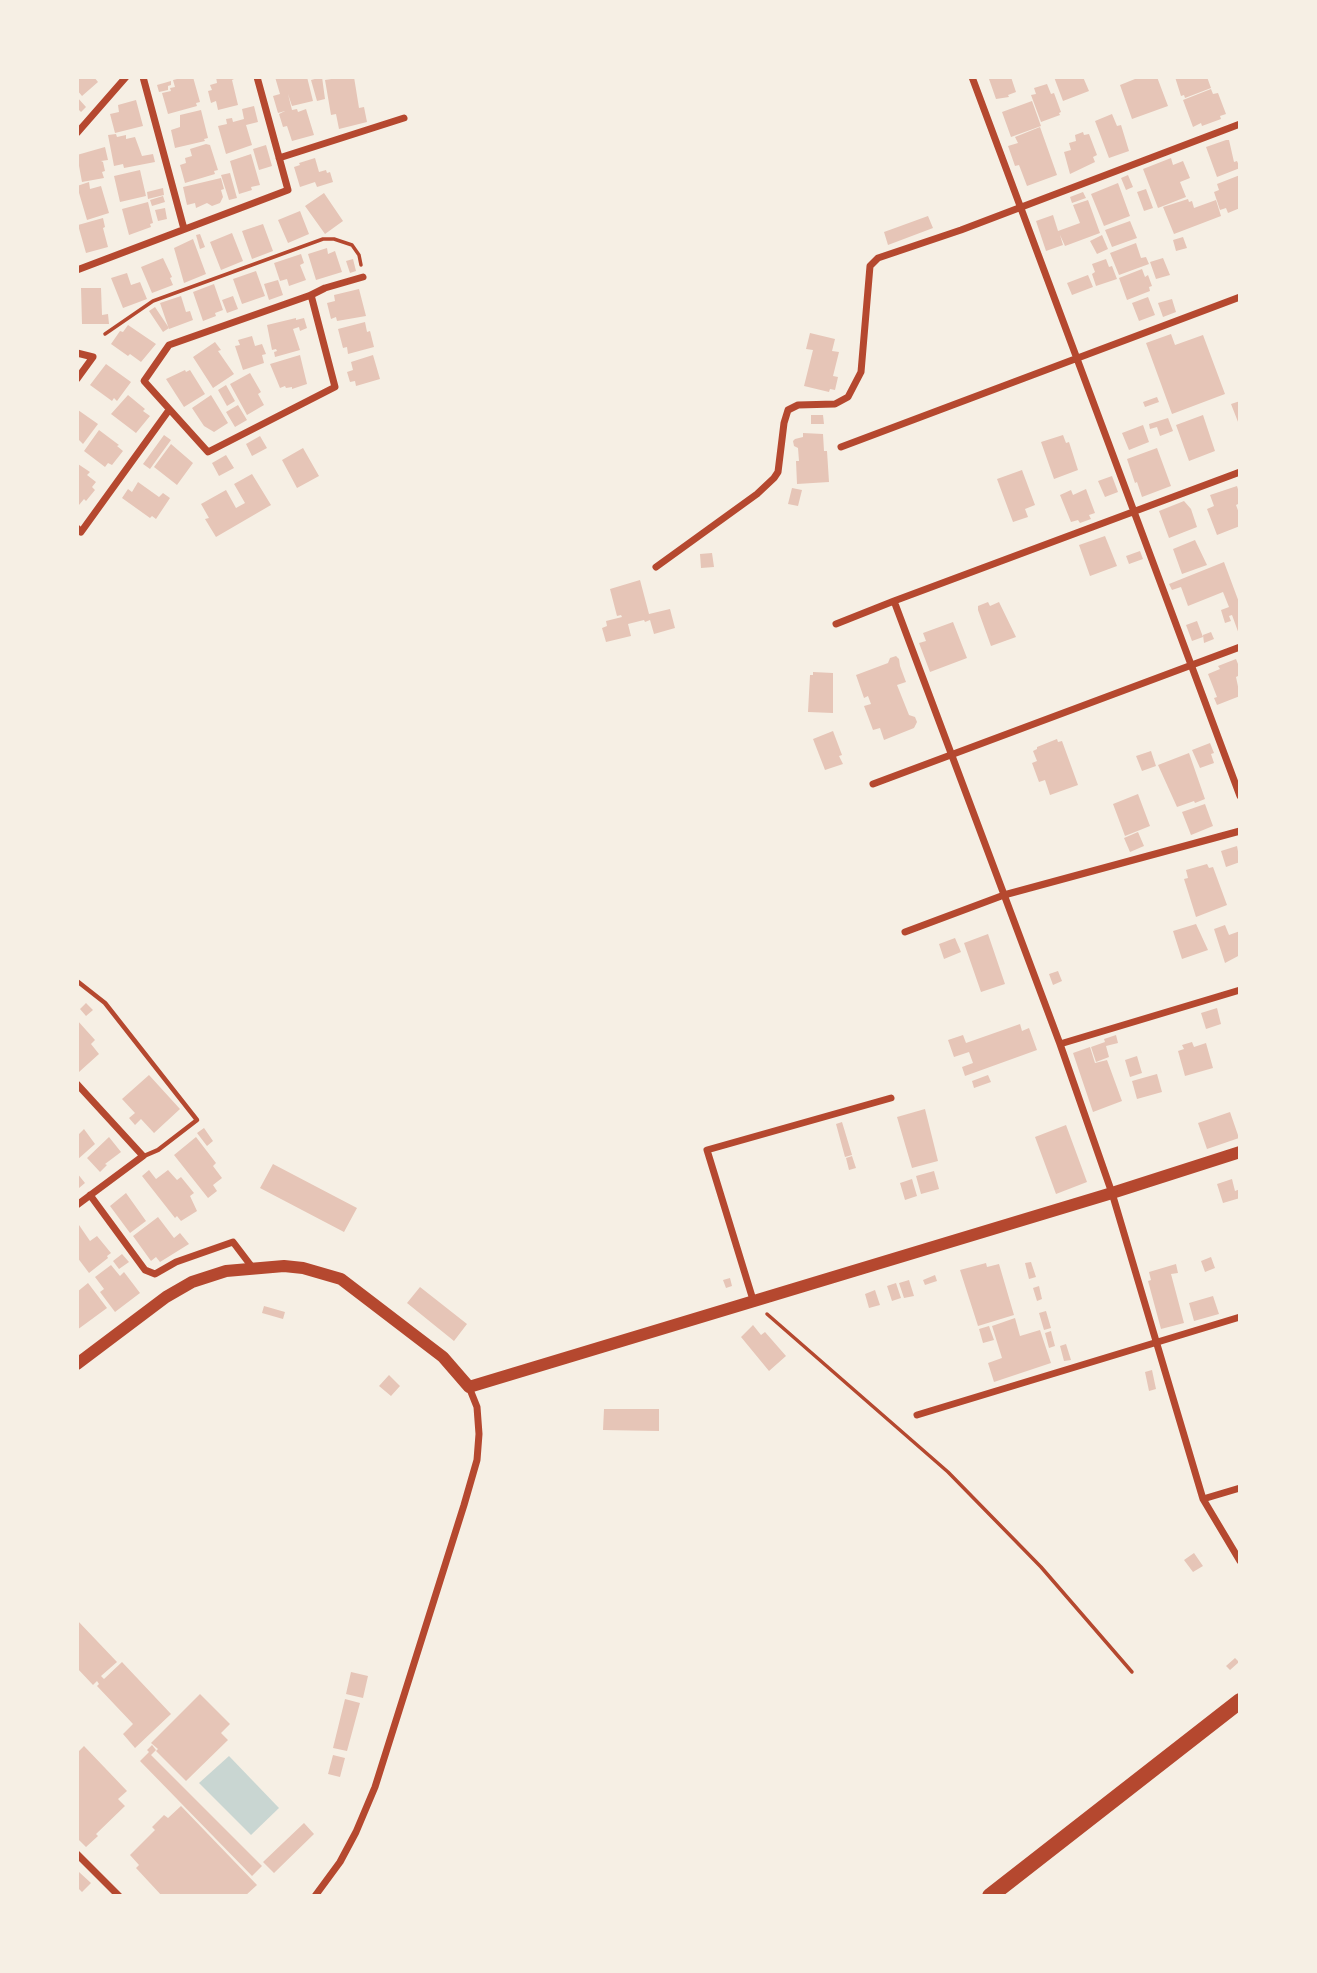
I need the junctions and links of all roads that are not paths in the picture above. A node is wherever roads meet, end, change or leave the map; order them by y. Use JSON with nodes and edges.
{"nodes":[{"id":1,"x":126,"y":77,"type":"edge"},
{"id":2,"x":143,"y":77,"type":"edge"},
{"id":3,"x":257,"y":77,"type":"edge"},
{"id":4,"x":972,"y":77,"type":"edge"},
{"id":5,"x":404,"y":118,"type":"dead end"},
{"id":6,"x":1240,"y":124,"type":"edge"},
{"id":7,"x":77,"y":133,"type":"edge"},
{"id":8,"x":279,"y":158,"type":"junction"},
{"id":9,"x":1021,"y":207,"type":"junction"},
{"id":10,"x":184,"y":229,"type":"junction"},
{"id":11,"x":77,"y":270,"type":"edge"},
{"id":12,"x":363,"y":277,"type":"road end"},
{"id":13,"x":311,"y":295,"type":"junction"},
{"id":14,"x":1240,"y":297,"type":"edge"},
{"id":15,"x":77,"y":353,"type":"edge"},
{"id":16,"x":1077,"y":358,"type":"junction"},
{"id":17,"x":77,"y":379,"type":"edge"},
{"id":18,"x":169,"y":410,"type":"junction"},
{"id":19,"x":841,"y":447,"type":"dead end"},
{"id":20,"x":1240,"y":472,"type":"edge"},
{"id":21,"x":1135,"y":512,"type":"junction"},
{"id":22,"x":77,"y":528,"type":"edge"},
{"id":23,"x":656,"y":567,"type":"dead end"},
{"id":24,"x":894,"y":601,"type":"junction"},
{"id":25,"x":836,"y":624,"type":"dead end"},
{"id":26,"x":1240,"y":647,"type":"edge"},
{"id":27,"x":1192,"y":665,"type":"junction"},
{"id":28,"x":951,"y":753,"type":"junction"},
{"id":29,"x":873,"y":784,"type":"dead end"},
{"id":30,"x":1240,"y":796,"type":"edge"},
{"id":31,"x":1240,"y":831,"type":"edge"},
{"id":32,"x":1004,"y":895,"type":"junction"},
{"id":33,"x":905,"y":932,"type":"dead end"},
{"id":34,"x":77,"y":981,"type":"edge"},
{"id":35,"x":1240,"y":990,"type":"edge"},
{"id":36,"x":1060,"y":1044,"type":"junction"},
{"id":37,"x":77,"y":1084,"type":"edge"},
{"id":38,"x":891,"y":1098,"type":"dead end"},
{"id":39,"x":1240,"y":1152,"type":"edge"},
{"id":40,"x":143,"y":1156,"type":"junction"},
{"id":41,"x":1112,"y":1193,"type":"junction"},
{"id":42,"x":90,"y":1195,"type":"junction"},
{"id":43,"x":77,"y":1205,"type":"edge"},
{"id":44,"x":251,"y":1267,"type":"junction"},
{"id":45,"x":754,"y":1303,"type":"junction"},
{"id":46,"x":1240,"y":1317,"type":"edge"},
{"id":47,"x":1155,"y":1342,"type":"junction"},
{"id":48,"x":78,"y":1360,"type":"edge"},
{"id":49,"x":469,"y":1387,"type":"junction"},
{"id":50,"x":917,"y":1415,"type":"dead end"},
{"id":51,"x":1240,"y":1488,"type":"edge"},
{"id":52,"x":1203,"y":1499,"type":"junction"},
{"id":53,"x":1240,"y":1561,"type":"edge"},
{"id":54,"x":1240,"y":1701,"type":"edge"},
{"id":55,"x":77,"y":1854,"type":"edge"},
{"id":56,"x":119,"y":1896,"type":"edge"},
{"id":57,"x":315,"y":1896,"type":"edge"},
{"id":58,"x":990,"y":1896,"type":"edge"}],
"edges":[{"from":1,"to":7,"type":"street"},
{"from":2,"to":10,"type":"street"},
{"from":3,"to":8,"type":"street"},
{"from":4,"to":9,"type":"street"},
{"from":5,"to":8,"type":"street"},
{"from":6,"to":9,"type":"street"},
{"from":8,"to":10,"type":"street"},
{"from":9,"to":16,"type":"street"},
{"from":9,"to":23,"type":"street"},
{"from":10,"to":11,"type":"street"},
{"from":12,"to":13,"type":"street"},
{"from":13,"to":18,"type":"street"},
{"from":13,"to":18,"type":"street"},
{"from":14,"to":16,"type":"street"},
{"from":15,"to":17,"type":"street"},
{"from":16,"to":19,"type":"street"},
{"from":16,"to":21,"type":"street"},
{"from":18,"to":22,"type":"street"},
{"from":20,"to":21,"type":"street"},
{"from":21,"to":24,"type":"street"},
{"from":21,"to":27,"type":"street"},
{"from":24,"to":25,"type":"street"},
{"from":24,"to":28,"type":"street"},
{"from":26,"to":27,"type":"street"},
{"from":27,"to":28,"type":"street"},
{"from":27,"to":30,"type":"street"},
{"from":28,"to":29,"type":"street"},
{"from":28,"to":32,"type":"street"},
{"from":31,"to":32,"type":"street"},
{"from":32,"to":33,"type":"street"},
{"from":32,"to":36,"type":"street"},
{"from":34,"to":40,"type":"lane"},
{"from":35,"to":36,"type":"street"},
{"from":36,"to":41,"type":"street"},
{"from":37,"to":40,"type":"street"},
{"from":38,"to":45,"type":"street"},
{"from":39,"to":41,"type":"street"},
{"from":40,"to":42,"type":"street"},
{"from":41,"to":45,"type":"street"},
{"from":41,"to":47,"type":"street"},
{"from":42,"to":43,"type":"street"},
{"from":42,"to":44,"type":"street"},
{"from":44,"to":48,"type":"street"},
{"from":44,"to":49,"type":"street"},
{"from":45,"to":49,"type":"street"},
{"from":46,"to":47,"type":"street"},
{"from":47,"to":50,"type":"street"},
{"from":47,"to":52,"type":"street"},
{"from":49,"to":57,"type":"street"},
{"from":51,"to":52,"type":"street"},
{"from":52,"to":53,"type":"street"},
{"from":54,"to":58,"type":"highway"},
{"from":55,"to":56,"type":"street"}]}
